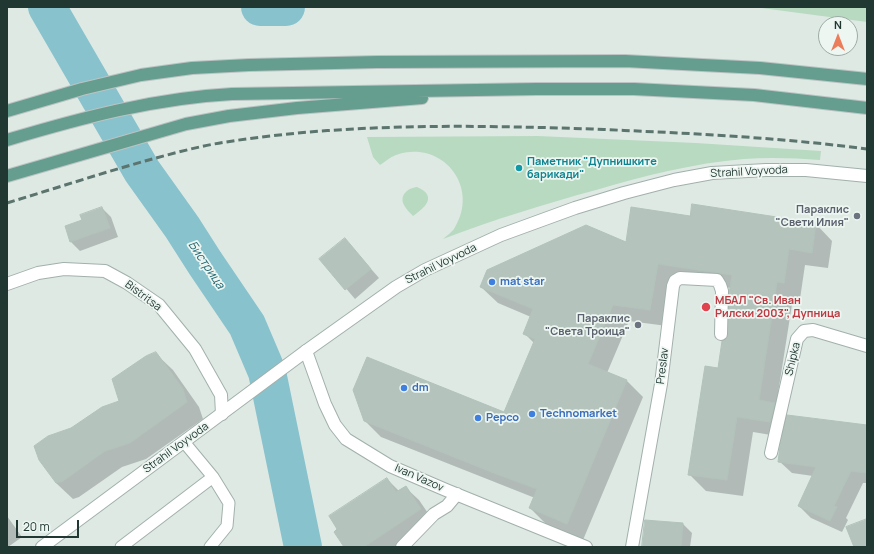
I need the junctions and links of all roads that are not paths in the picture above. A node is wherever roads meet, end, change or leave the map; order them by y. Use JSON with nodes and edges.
{"nodes":[{"id":1,"x":867,"y":79,"type":"edge"},
{"id":2,"x":537,"y":89,"type":"junction"},
{"id":3,"x":867,"y":108,"type":"edge"},
{"id":4,"x":7,"y":111,"type":"edge"},
{"id":5,"x":7,"y":140,"type":"edge"},
{"id":6,"x":7,"y":176,"type":"edge"},
{"id":7,"x":867,"y":176,"type":"edge"},
{"id":8,"x":7,"y":284,"type":"edge"},
{"id":9,"x":721,"y":334,"type":"dead end"},
{"id":10,"x":867,"y":346,"type":"edge"},
{"id":11,"x":306,"y":351,"type":"junction"},
{"id":12,"x":222,"y":414,"type":"junction"},
{"id":13,"x":184,"y":442,"type":"junction"},
{"id":14,"x":771,"y":453,"type":"dead end"},
{"id":15,"x":213,"y":477,"type":"junction"},
{"id":16,"x":457,"y":494,"type":"junction"},
{"id":17,"x":582,"y":546,"type":"edge"},
{"id":18,"x":42,"y":547,"type":"edge"},
{"id":19,"x":121,"y":547,"type":"edge"},
{"id":20,"x":210,"y":547,"type":"edge"},
{"id":21,"x":402,"y":547,"type":"edge"},
{"id":22,"x":632,"y":547,"type":"edge"}],
"edges":[{"from":1,"to":4,"type":"main road"},
{"from":2,"to":3,"type":"main road"},
{"from":2,"to":5,"type":"main road"},
{"from":2,"to":6,"type":"main road"},
{"from":7,"to":11,"type":"street","name":"Strahil Voyvoda"},
{"from":8,"to":12,"type":"street","name":"Bistritsa"},
{"from":9,"to":22,"type":"street","name":"Preslav"},
{"from":10,"to":14,"type":"street","name":"Shipka"},
{"from":11,"to":12,"type":"street","name":"Strahil Voyvoda"},
{"from":11,"to":16,"type":"street","name":"Ivan Vazov"},
{"from":12,"to":13,"type":"street","name":"Strahil Voyvoda"},
{"from":13,"to":15,"type":"lane"},
{"from":13,"to":18,"type":"street","name":"Strahil Voyvoda"},
{"from":15,"to":19,"type":"lane"},
{"from":15,"to":20,"type":"lane"},
{"from":16,"to":17,"type":"street","name":"Ivan Vazov"},
{"from":16,"to":21,"type":"street"}]}
